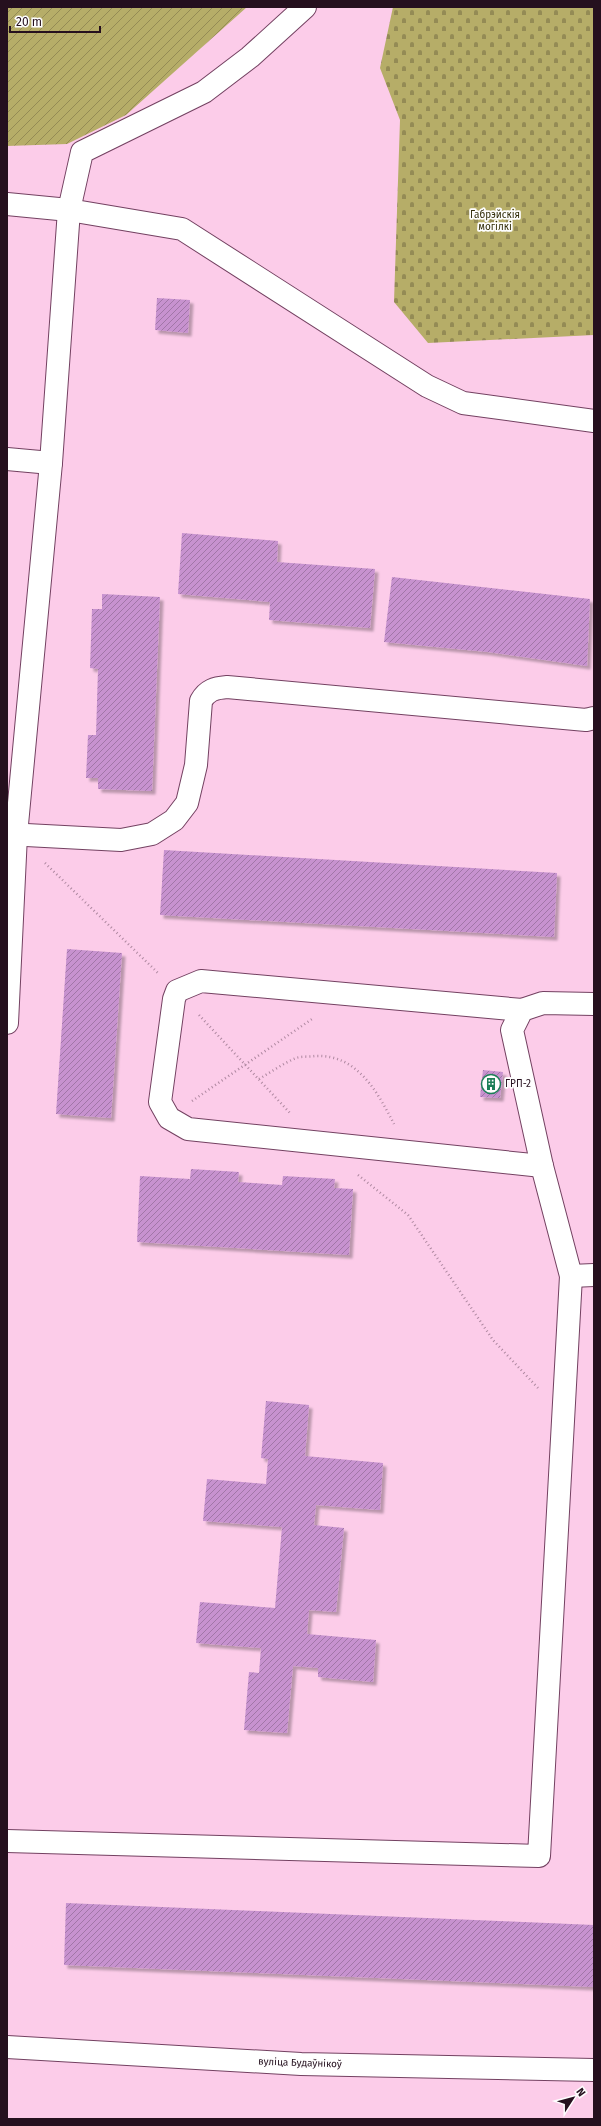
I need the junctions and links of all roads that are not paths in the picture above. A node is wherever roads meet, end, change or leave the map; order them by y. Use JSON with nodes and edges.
{"nodes":[{"id":1,"x":305,"y":7,"type":"edge"},
{"id":2,"x":7,"y":204,"type":"edge"},
{"id":3,"x":69,"y":210,"type":"junction"},
{"id":4,"x":594,"y":421,"type":"edge"},
{"id":5,"x":7,"y":459,"type":"edge"},
{"id":6,"x":51,"y":463,"type":"junction"},
{"id":7,"x":594,"y":718,"type":"edge"},
{"id":8,"x":12,"y":835,"type":"edge"},
{"id":9,"x":594,"y":1004,"type":"edge"},
{"id":10,"x":522,"y":1010,"type":"junction"},
{"id":11,"x":7,"y":1022,"type":"edge"},
{"id":12,"x":542,"y":1166,"type":"junction"},
{"id":13,"x":571,"y":1276,"type":"junction"},
{"id":14,"x":594,"y":1276,"type":"edge"},
{"id":15,"x":7,"y":1841,"type":"edge"},
{"id":16,"x":7,"y":2052,"type":"edge"},
{"id":17,"x":594,"y":2070,"type":"edge"}],
"edges":[{"from":1,"to":3,"type":"street"},
{"from":2,"to":3,"type":"street"},
{"from":3,"to":4,"type":"street"},
{"from":3,"to":6,"type":"street"},
{"from":5,"to":6,"type":"street"},
{"from":6,"to":8,"type":"street"},
{"from":7,"to":8,"type":"street"},
{"from":8,"to":11,"type":"street"},
{"from":9,"to":10,"type":"street"},
{"from":10,"to":12,"type":"street"},
{"from":10,"to":12,"type":"street"},
{"from":12,"to":13,"type":"street"},
{"from":13,"to":14,"type":"street"},
{"from":13,"to":15,"type":"street"},
{"from":16,"to":17,"type":"street","name":"вуліца Будаўнікоў"}]}
